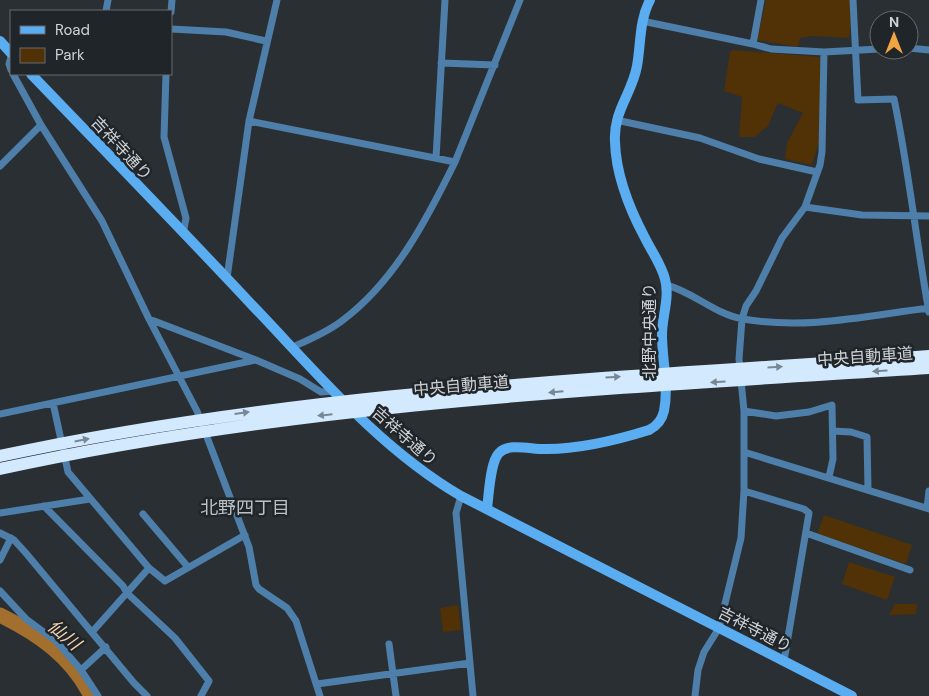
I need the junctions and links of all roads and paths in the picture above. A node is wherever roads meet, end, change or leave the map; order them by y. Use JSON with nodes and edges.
{"nodes":[{"id":1,"x":277,"y":0,"type":"edge"},
{"id":2,"x":445,"y":0,"type":"edge"},
{"id":3,"x":520,"y":0,"type":"edge"},
{"id":4,"x":650,"y":0,"type":"edge"},
{"id":5,"x":761,"y":0,"type":"edge"},
{"id":6,"x":853,"y":0,"type":"edge"},
{"id":7,"x":642,"y":21,"type":"junction"},
{"id":8,"x":172,"y":29,"type":"edge"},
{"id":9,"x":266,"y":41,"type":"junction"},
{"id":10,"x":0,"y":42,"type":"edge"},
{"id":11,"x":753,"y":44,"type":"junction"},
{"id":12,"x":869,"y":49,"type":"edge"},
{"id":13,"x":856,"y":50,"type":"junction"},
{"id":14,"x":824,"y":52,"type":"junction"},
{"id":15,"x":10,"y":54,"type":"edge"},
{"id":16,"x":440,"y":63,"type":"junction"},
{"id":17,"x":495,"y":65,"type":"junction"},
{"id":18,"x":14,"y":75,"type":"edge"},
{"id":19,"x":32,"y":75,"type":"edge"},
{"id":20,"x":166,"y":75,"type":"edge"},
{"id":21,"x":616,"y":120,"type":"junction"},
{"id":22,"x":249,"y":121,"type":"junction"},
{"id":23,"x":41,"y":125,"type":"junction"},
{"id":24,"x":436,"y":158,"type":"junction"},
{"id":25,"x":455,"y":162,"type":"junction"},
{"id":26,"x":0,"y":166,"type":"edge"},
{"id":27,"x":817,"y":172,"type":"junction"},
{"id":28,"x":805,"y":207,"type":"junction"},
{"id":29,"x":913,"y":215,"type":"junction"},
{"id":30,"x":929,"y":216,"type":"edge"},
{"id":31,"x":183,"y":234,"type":"junction"},
{"id":32,"x":227,"y":278,"type":"junction"},
{"id":33,"x":666,"y":286,"type":"junction"},
{"id":34,"x":929,"y":309,"type":"edge"},
{"id":35,"x":148,"y":319,"type":"junction"},
{"id":36,"x":742,"y":319,"type":"junction"},
{"id":37,"x":293,"y":347,"type":"junction"},
{"id":38,"x":929,"y":356,"type":"edge"},
{"id":39,"x":256,"y":360,"type":"junction"},
{"id":40,"x":929,"y":368,"type":"edge"},
{"id":41,"x":180,"y":377,"type":"junction"},
{"id":42,"x":334,"y":391,"type":"junction"},
{"id":43,"x":54,"y":403,"type":"junction"},
{"id":44,"x":744,"y":411,"type":"junction"},
{"id":45,"x":0,"y":414,"type":"edge"},
{"id":46,"x":833,"y":431,"type":"junction"},
{"id":47,"x":744,"y":452,"type":"junction"},
{"id":48,"x":0,"y":456,"type":"edge"},
{"id":49,"x":0,"y":469,"type":"edge"},
{"id":50,"x":829,"y":477,"type":"junction"},
{"id":51,"x":868,"y":489,"type":"junction"},
{"id":52,"x":744,"y":491,"type":"junction"},
{"id":53,"x":929,"y":491,"type":"edge"},
{"id":54,"x":461,"y":496,"type":"junction"},
{"id":55,"x":90,"y":499,"type":"junction"},
{"id":56,"x":44,"y":506,"type":"junction"},
{"id":57,"x":486,"y":508,"type":"junction"},
{"id":58,"x":928,"y":508,"type":"edge"},
{"id":59,"x":0,"y":513,"type":"edge"},
{"id":60,"x":143,"y":514,"type":"dead end"},
{"id":61,"x":0,"y":532,"type":"edge"},
{"id":62,"x":806,"y":533,"type":"junction"},
{"id":63,"x":245,"y":535,"type":"junction"},
{"id":64,"x":11,"y":538,"type":"junction"},
{"id":65,"x":0,"y":560,"type":"edge"},
{"id":66,"x":188,"y":567,"type":"junction"},
{"id":67,"x":149,"y":568,"type":"junction"},
{"id":68,"x":910,"y":570,"type":"dead end"},
{"id":69,"x":0,"y":591,"type":"edge"},
{"id":70,"x":127,"y":593,"type":"junction"},
{"id":71,"x":719,"y":628,"type":"junction"},
{"id":72,"x":93,"y":632,"type":"junction"},
{"id":73,"x":389,"y":644,"type":"dead end"},
{"id":74,"x":106,"y":648,"type":"junction"},
{"id":75,"x":784,"y":661,"type":"junction"},
{"id":76,"x":470,"y":663,"type":"junction"},
{"id":77,"x":81,"y":670,"type":"junction"},
{"id":78,"x":392,"y":676,"type":"junction"},
{"id":79,"x":317,"y":684,"type":"junction"},
{"id":80,"x":98,"y":696,"type":"edge"},
{"id":81,"x":147,"y":696,"type":"edge"},
{"id":82,"x":201,"y":696,"type":"edge"},
{"id":83,"x":320,"y":696,"type":"edge"},
{"id":84,"x":396,"y":696,"type":"edge"},
{"id":85,"x":473,"y":696,"type":"edge"},
{"id":86,"x":695,"y":696,"type":"edge"},
{"id":87,"x":852,"y":696,"type":"edge"}],
"edges":[{"from":1,"to":9,"type":"street"},
{"from":2,"to":16,"type":"street"},
{"from":3,"to":17,"type":"street"},
{"from":4,"to":7,"type":"main road","name":"北野中央通り"},
{"from":5,"to":11,"type":"street"},
{"from":6,"to":13,"type":"street"},
{"from":7,"to":11,"type":"street"},
{"from":7,"to":21,"type":"main road","name":"北野中央通り"},
{"from":8,"to":9,"type":"street"},
{"from":9,"to":22,"type":"street"},
{"from":10,"to":15,"type":"main road"},
{"from":11,"to":14,"type":"street"},
{"from":12,"to":13,"type":"street"},
{"from":13,"to":14,"type":"street"},
{"from":13,"to":29,"type":"street"},
{"from":14,"to":27,"type":"street"},
{"from":16,"to":17,"type":"street"},
{"from":16,"to":24,"type":"street"},
{"from":17,"to":25,"type":"street"},
{"from":18,"to":23,"type":"street"},
{"from":19,"to":31,"type":"main road","name":"吉祥寺通り"},
{"from":20,"to":31,"type":"street"},
{"from":21,"to":27,"type":"street"},
{"from":21,"to":33,"type":"main road","name":"北野中央通り"},
{"from":22,"to":24,"type":"street"},
{"from":22,"to":32,"type":"street"},
{"from":23,"to":26,"type":"street"},
{"from":23,"to":35,"type":"street"},
{"from":24,"to":25,"type":"street"},
{"from":25,"to":37,"type":"street"},
{"from":27,"to":28,"type":"street"},
{"from":28,"to":29,"type":"street"},
{"from":28,"to":36,"type":"street"},
{"from":29,"to":30,"type":"street"},
{"from":29,"to":34,"type":"street"},
{"from":31,"to":32,"type":"main road","name":"吉祥寺通り"},
{"from":32,"to":37,"type":"main road","name":"吉祥寺通り"},
{"from":33,"to":36,"type":"street"},
{"from":33,"to":57,"type":"main road","name":"北野中央通り"},
{"from":34,"to":36,"type":"street"},
{"from":35,"to":39,"type":"street"},
{"from":35,"to":41,"type":"street"},
{"from":36,"to":44,"type":"street"},
{"from":37,"to":42,"type":"main road","name":"吉祥寺通り"},
{"from":48,"to":38,"type":"highway","name":"中央自動車道","one_way":true,"bridge":true},
{"from":39,"to":41,"type":"street"},
{"from":39,"to":42,"type":"street"},
{"from":40,"to":49,"type":"highway","name":"中央自動車道","one_way":true,"bridge":true},
{"from":41,"to":43,"type":"street"},
{"from":41,"to":63,"type":"street"},
{"from":42,"to":54,"type":"main road","name":"吉祥寺通り"},
{"from":43,"to":45,"type":"street"},
{"from":43,"to":55,"type":"street"},
{"from":44,"to":46,"type":"street"},
{"from":44,"to":47,"type":"street"},
{"from":46,"to":50,"type":"street"},
{"from":46,"to":51,"type":"street"},
{"from":47,"to":50,"type":"street"},
{"from":47,"to":52,"type":"street"},
{"from":50,"to":51,"type":"street"},
{"from":51,"to":58,"type":"street"},
{"from":52,"to":62,"type":"street"},
{"from":52,"to":71,"type":"street"},
{"from":53,"to":58,"type":"street"},
{"from":54,"to":57,"type":"main road","name":"吉祥寺通り"},
{"from":54,"to":76,"type":"street"},
{"from":55,"to":56,"type":"street"},
{"from":55,"to":67,"type":"street"},
{"from":56,"to":59,"type":"street"},
{"from":56,"to":70,"type":"street"},
{"from":57,"to":71,"type":"main road","name":"吉祥寺通り"},
{"from":60,"to":66,"type":"street"},
{"from":61,"to":64,"type":"street"},
{"from":62,"to":68,"type":"street"},
{"from":62,"to":75,"type":"street"},
{"from":63,"to":66,"type":"street"},
{"from":63,"to":79,"type":"street"},
{"from":64,"to":65,"type":"street"},
{"from":64,"to":72,"type":"street"},
{"from":66,"to":67,"type":"street"},
{"from":67,"to":70,"type":"street"},
{"from":69,"to":77,"type":"street"},
{"from":70,"to":72,"type":"street"},
{"from":70,"to":82,"type":"street"},
{"from":71,"to":75,"type":"main road","name":"吉祥寺通り"},
{"from":71,"to":86,"type":"street"},
{"from":72,"to":74,"type":"street"},
{"from":73,"to":78,"type":"street"},
{"from":74,"to":77,"type":"street"},
{"from":74,"to":81,"type":"street"},
{"from":75,"to":87,"type":"main road","name":"吉祥寺通り"},
{"from":76,"to":78,"type":"street"},
{"from":76,"to":85,"type":"street"},
{"from":77,"to":80,"type":"street"},
{"from":78,"to":79,"type":"street"},
{"from":78,"to":84,"type":"street"},
{"from":79,"to":83,"type":"street"}]}
